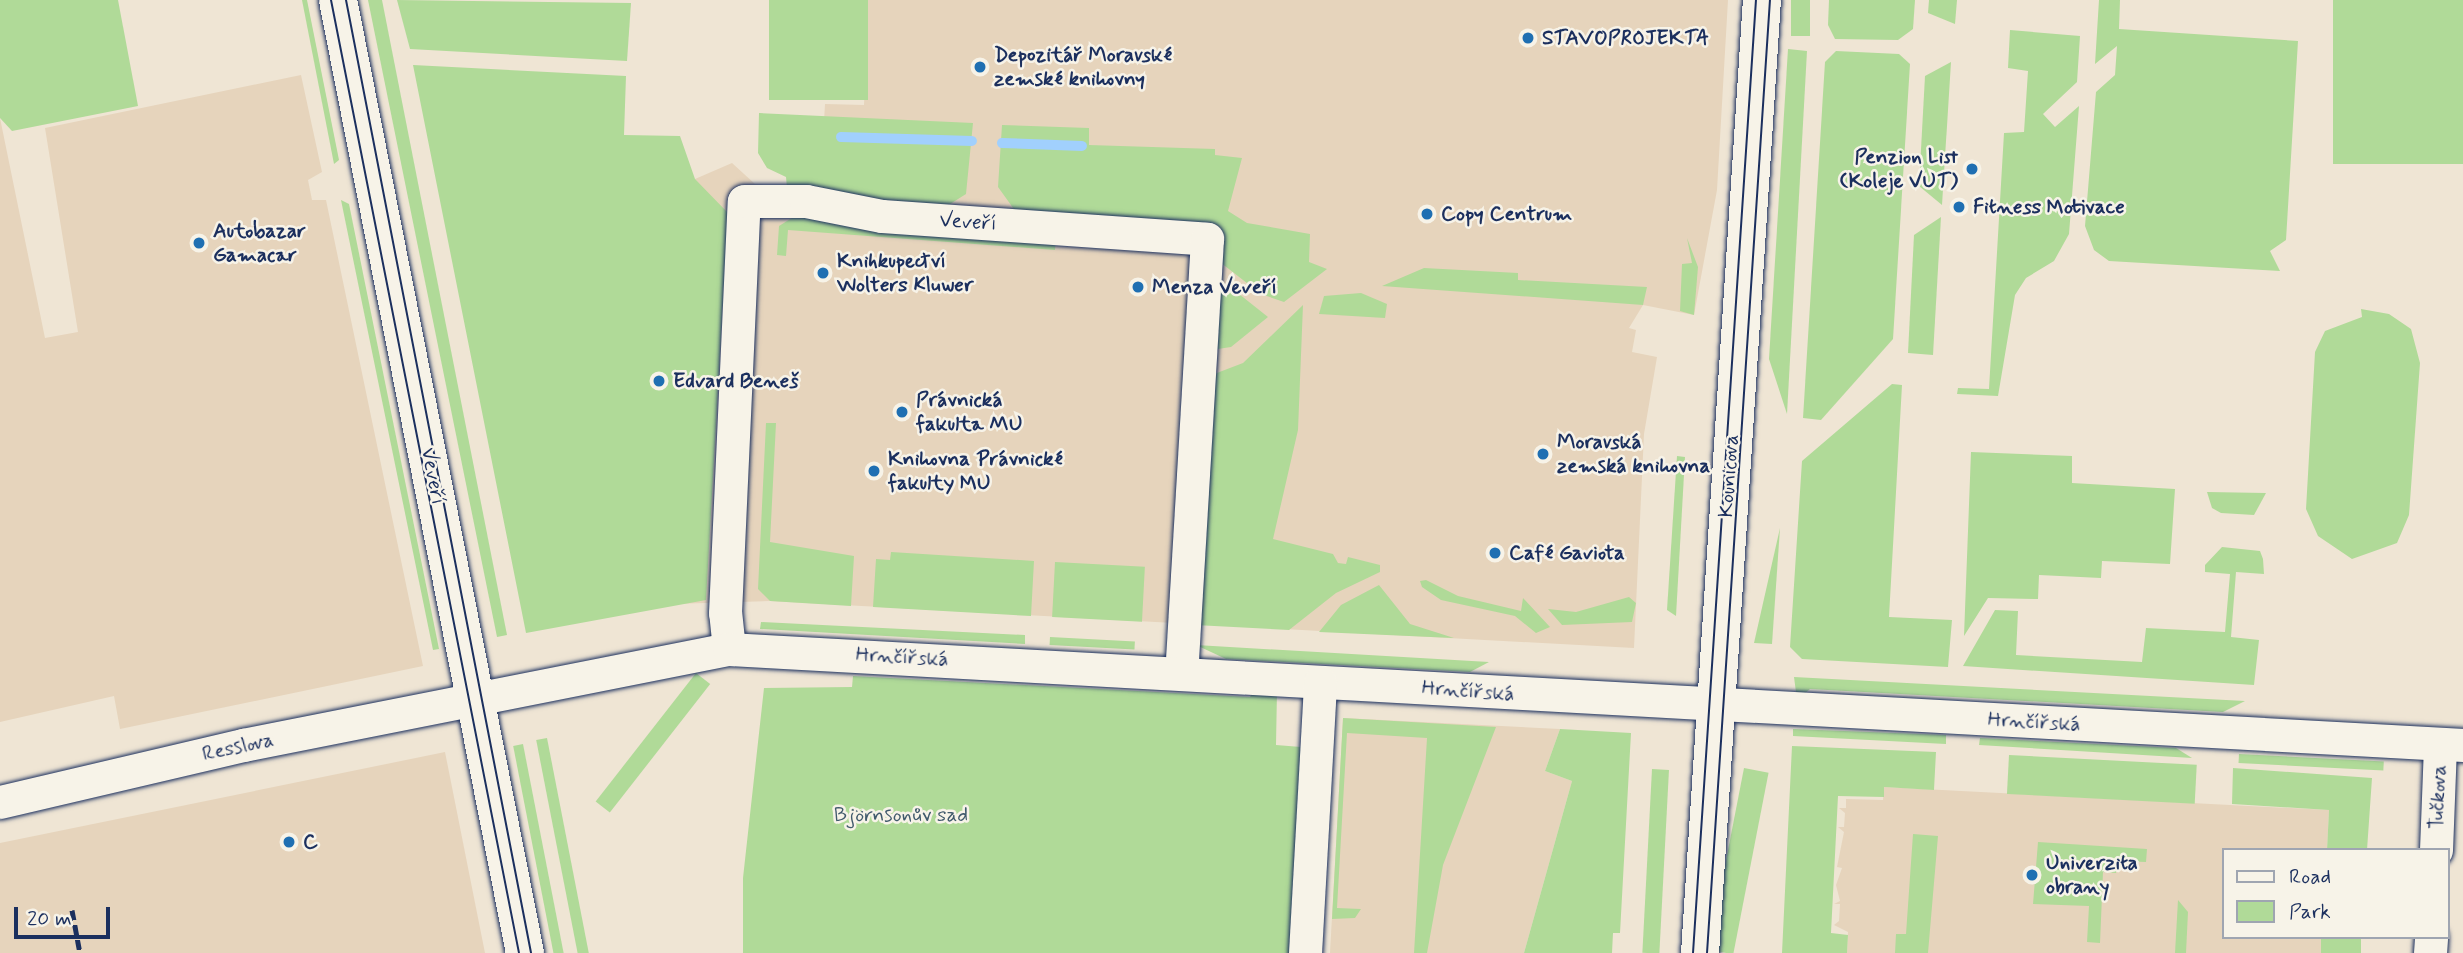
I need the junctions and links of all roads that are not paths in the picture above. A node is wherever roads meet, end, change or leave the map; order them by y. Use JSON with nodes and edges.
{"nodes":[{"id":1,"x":338,"y":0,"type":"edge"},
{"id":2,"x":1762,"y":0,"type":"edge"},
{"id":3,"x":729,"y":649,"type":"junction"},
{"id":4,"x":1181,"y":673,"type":"junction"},
{"id":5,"x":1320,"y":682,"type":"junction"},
{"id":6,"x":477,"y":697,"type":"junction"},
{"id":7,"x":1713,"y":705,"type":"junction"},
{"id":8,"x":2452,"y":744,"type":"edge"},
{"id":9,"x":0,"y":802,"type":"edge"},
{"id":10,"x":2435,"y":848,"type":"edge"},
{"id":11,"x":1306,"y":943,"type":"edge"},
{"id":12,"x":525,"y":953,"type":"edge"},
{"id":13,"x":1700,"y":953,"type":"edge"}],
"edges":[{"from":1,"to":6,"type":"main road","name":"Veveří"},
{"from":2,"to":7,"type":"main road","name":"Kounicova"},
{"from":3,"to":4,"type":"street","name":"Hrnčířská"},
{"from":3,"to":4,"type":"street","name":"Veveří"},
{"from":3,"to":6,"type":"street","name":"Hrnčířská"},
{"from":4,"to":5,"type":"street","name":"Hrnčířská"},
{"from":5,"to":7,"type":"street","name":"Hrnčířská"},
{"from":5,"to":11,"type":"street"},
{"from":6,"to":9,"type":"street","name":"Resslova"},
{"from":6,"to":12,"type":"main road","name":"Veveří"},
{"from":7,"to":8,"type":"street","name":"Hrnčířská"},
{"from":7,"to":13,"type":"main road","name":"Kounicova"},
{"from":8,"to":10,"type":"street","name":"Tučkova"}]}
